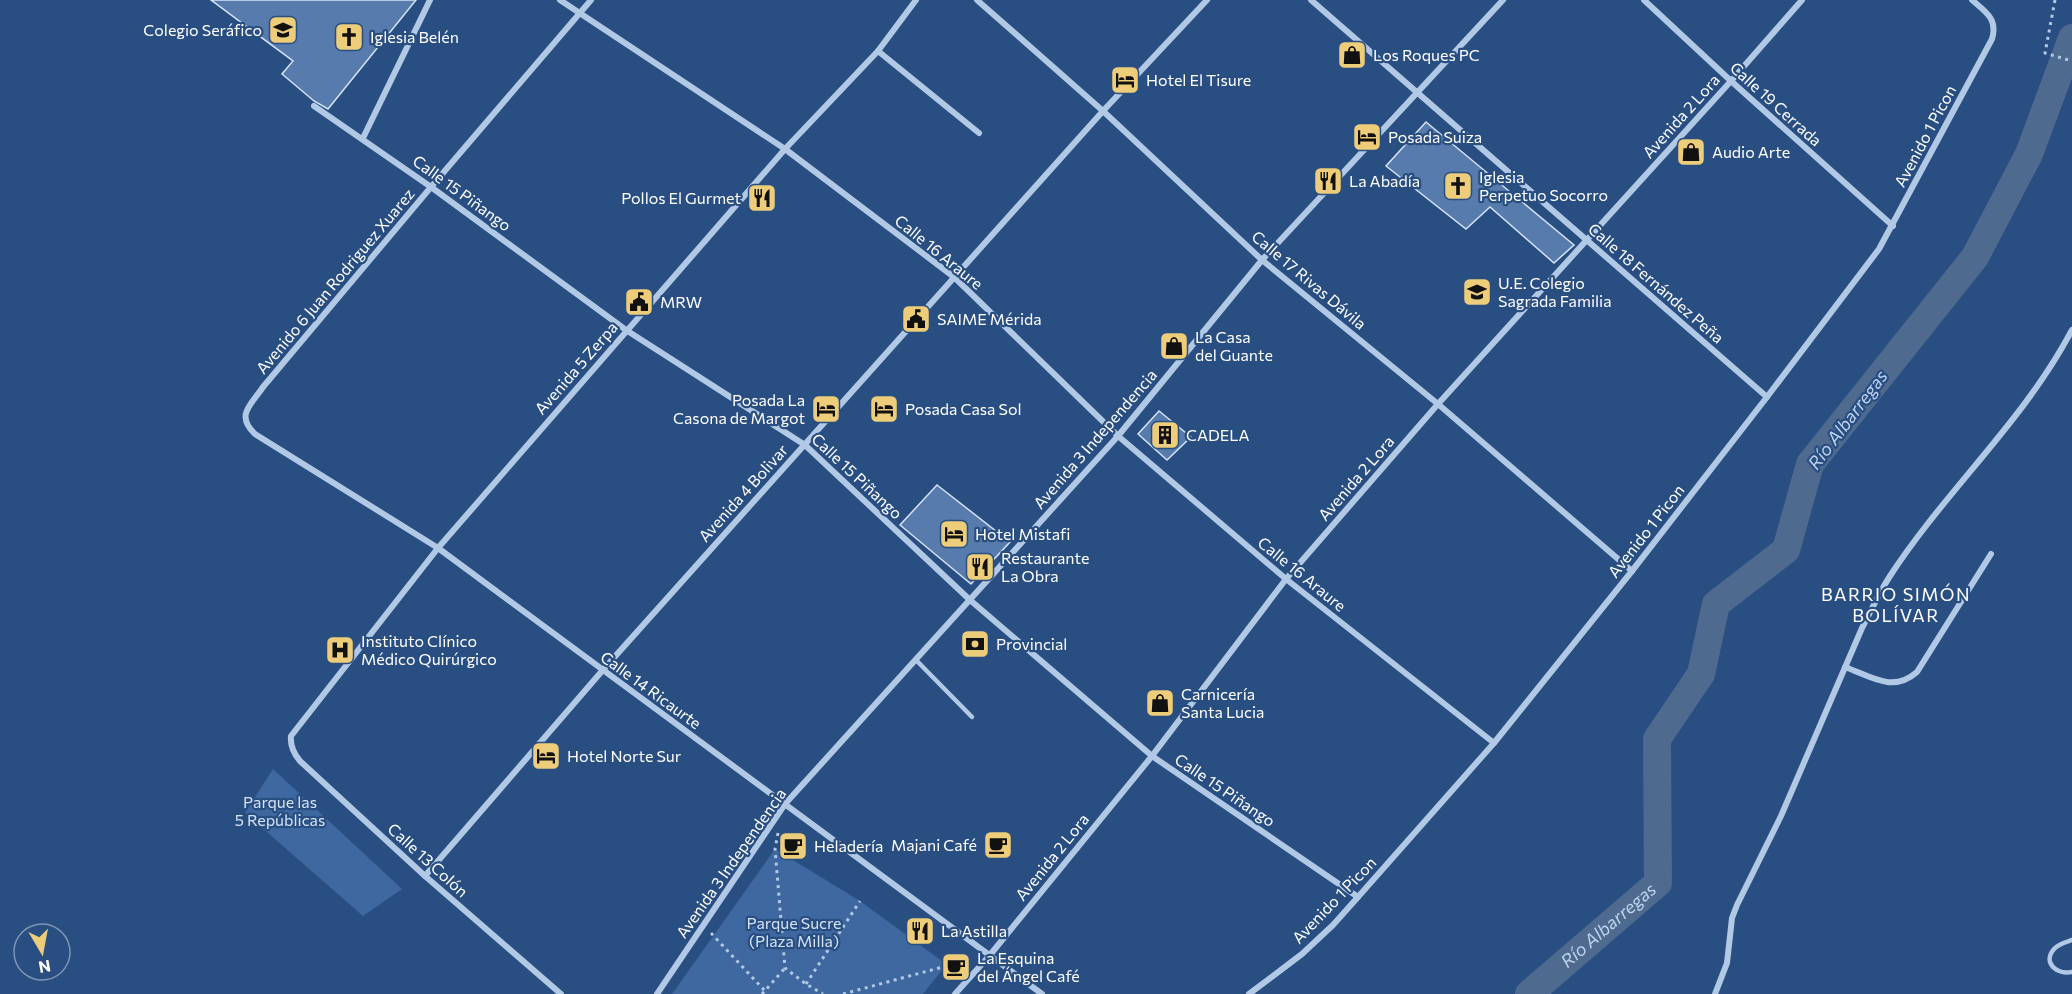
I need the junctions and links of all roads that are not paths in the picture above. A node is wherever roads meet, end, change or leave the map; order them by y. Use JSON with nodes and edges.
{"nodes":[{"id":1,"x":430,"y":0,"type":"edge"},
{"id":2,"x":560,"y":0,"type":"edge"},
{"id":3,"x":591,"y":0,"type":"edge"},
{"id":4,"x":916,"y":0,"type":"edge"},
{"id":5,"x":977,"y":0,"type":"edge"},
{"id":6,"x":1207,"y":0,"type":"edge"},
{"id":7,"x":1311,"y":0,"type":"edge"},
{"id":8,"x":1503,"y":0,"type":"edge"},
{"id":9,"x":1644,"y":0,"type":"edge"},
{"id":10,"x":1802,"y":0,"type":"edge"},
{"id":11,"x":1972,"y":0,"type":"edge"},
{"id":12,"x":579,"y":12,"type":"junction"},
{"id":13,"x":878,"y":51,"type":"junction"},
{"id":14,"x":1731,"y":81,"type":"junction"},
{"id":15,"x":1416,"y":93,"type":"junction"},
{"id":16,"x":314,"y":106,"type":"dead end"},
{"id":17,"x":1103,"y":111,"type":"junction"},
{"id":18,"x":979,"y":133,"type":"dead end"},
{"id":19,"x":363,"y":138,"type":"junction"},
{"id":20,"x":785,"y":149,"type":"junction"},
{"id":21,"x":431,"y":187,"type":"junction"},
{"id":22,"x":1893,"y":226,"type":"junction"},
{"id":23,"x":1586,"y":240,"type":"junction"},
{"id":24,"x":1263,"y":260,"type":"junction"},
{"id":25,"x":954,"y":277,"type":"junction"},
{"id":26,"x":626,"y":330,"type":"junction"},
{"id":27,"x":2072,"y":330,"type":"edge"},
{"id":28,"x":1767,"y":397,"type":"junction"},
{"id":29,"x":1438,"y":404,"type":"junction"},
{"id":30,"x":244,"y":415,"type":"joint"},
{"id":31,"x":1118,"y":436,"type":"junction"},
{"id":32,"x":805,"y":445,"type":"junction"},
{"id":33,"x":438,"y":548,"type":"junction"},
{"id":34,"x":1991,"y":554,"type":"dead end"},
{"id":35,"x":1632,"y":571,"type":"junction"},
{"id":36,"x":1286,"y":579,"type":"junction"},
{"id":37,"x":970,"y":600,"type":"junction"},
{"id":38,"x":916,"y":660,"type":"junction"},
{"id":39,"x":1845,"y":667,"type":"junction"},
{"id":40,"x":602,"y":671,"type":"junction"},
{"id":41,"x":972,"y":717,"type":"dead end"},
{"id":42,"x":291,"y":736,"type":"joint"},
{"id":43,"x":1494,"y":743,"type":"junction"},
{"id":44,"x":1152,"y":756,"type":"junction"},
{"id":45,"x":785,"y":804,"type":"junction"},
{"id":46,"x":425,"y":876,"type":"junction"},
{"id":47,"x":1358,"y":897,"type":"junction"},
{"id":48,"x":2072,"y":940,"type":"edge"},
{"id":49,"x":990,"y":954,"type":"junction"},
{"id":50,"x":2072,"y":972,"type":"edge"},
{"id":51,"x":561,"y":994,"type":"edge"},
{"id":52,"x":657,"y":994,"type":"edge"},
{"id":53,"x":955,"y":994,"type":"edge"},
{"id":54,"x":1042,"y":994,"type":"edge"},
{"id":55,"x":1249,"y":994,"type":"edge"},
{"id":56,"x":1715,"y":994,"type":"edge"}],
"edges":[{"from":1,"to":19,"type":"street"},
{"from":2,"to":12,"type":"street","name":"Calle 16 Araure"},
{"from":3,"to":12,"type":"street","name":"Avenido 6 Juan Rodriguez Xuarez"},
{"from":4,"to":13,"type":"street","name":"Avenida 5 Zerpa"},
{"from":5,"to":17,"type":"street","name":"Calle 17 Rivas Dávila"},
{"from":6,"to":17,"type":"street","name":"Avenida 4 Bolivar"},
{"from":7,"to":15,"type":"street","name":"Calle 18 Fernández Peña"},
{"from":8,"to":15,"type":"street","name":"Avenida 3 Independencia"},
{"from":9,"to":14,"type":"street","name":"Calle 19 Cerrada"},
{"from":10,"to":14,"type":"street","name":"Avenida 2 Lora"},
{"from":11,"to":22,"type":"street","name":"Avenido 1 Picon"},
{"from":12,"to":20,"type":"street","name":"Calle 16 Araure"},
{"from":12,"to":21,"type":"street","name":"Avenido 6 Juan Rodriguez Xuarez"},
{"from":13,"to":18,"type":"street"},
{"from":13,"to":20,"type":"street","name":"Avenida 5 Zerpa"},
{"from":14,"to":22,"type":"street","name":"Calle 19 Cerrada"},
{"from":14,"to":23,"type":"street","name":"Avenida 2 Lora"},
{"from":15,"to":23,"type":"street","name":"Calle 18 Fernández Peña"},
{"from":15,"to":24,"type":"street","name":"Avenida 3 Independencia"},
{"from":16,"to":19,"type":"street","name":"Calle 15 Piñango"},
{"from":17,"to":24,"type":"street","name":"Calle 17 Rivas Dávila"},
{"from":17,"to":25,"type":"street","name":"Avenida 4 Bolivar"},
{"from":19,"to":21,"type":"street","name":"Calle 15 Piñango"},
{"from":20,"to":25,"type":"street","name":"Calle 16 Araure"},
{"from":20,"to":26,"type":"street","name":"Avenida 5 Zerpa"},
{"from":21,"to":26,"type":"street","name":"Calle 15 Piñango"},
{"from":21,"to":30,"type":"street","name":"Avenido 6 Juan Rodriguez Xuarez"},
{"from":22,"to":28,"type":"street","name":"Avenido 1 Picon"},
{"from":23,"to":28,"type":"street","name":"Calle 18 Fernández Peña"},
{"from":23,"to":29,"type":"street","name":"Avenida 2 Lora"},
{"from":24,"to":29,"type":"street","name":"Calle 17 Rivas Dávila"},
{"from":24,"to":31,"type":"street","name":"Avenida 3 Independencia"},
{"from":25,"to":31,"type":"street","name":"Calle 16 Araure"},
{"from":25,"to":32,"type":"street","name":"Avenida 4 Bolivar"},
{"from":26,"to":32,"type":"street","name":"Calle 15 Piñango"},
{"from":26,"to":33,"type":"street","name":"Avenida 5 Zerpa"},
{"from":27,"to":39,"type":"street"},
{"from":28,"to":35,"type":"street","name":"Avenido 1 Picon"},
{"from":29,"to":35,"type":"street","name":"Calle 17 Rivas Dávila"},
{"from":29,"to":36,"type":"street","name":"Avenida 2 Lora"},
{"from":30,"to":33,"type":"street","name":"Calle 14 Ricaurte"},
{"from":31,"to":36,"type":"street","name":"Calle 16 Araure"},
{"from":31,"to":37,"type":"street","name":"Avenida 3 Independencia"},
{"from":32,"to":37,"type":"street","name":"Calle 15 Piñango"},
{"from":32,"to":40,"type":"street","name":"Avenida 4 Bolivar"},
{"from":33,"to":40,"type":"street","name":"Calle 14 Ricaurte"},
{"from":33,"to":42,"type":"street","name":"Avenida 5 Zerpa"},
{"from":34,"to":39,"type":"street"},
{"from":35,"to":43,"type":"street","name":"Avenido 1 Picon"},
{"from":36,"to":43,"type":"street","name":"Calle 16 Araure"},
{"from":36,"to":44,"type":"street","name":"Avenida 2 Lora"},
{"from":37,"to":38,"type":"street","name":"Avenida 3 Independencia"},
{"from":37,"to":44,"type":"street","name":"Calle 15 Piñango"},
{"from":38,"to":41,"type":"lane"},
{"from":38,"to":45,"type":"street","name":"Avenida 3 Independencia"},
{"from":39,"to":56,"type":"street"},
{"from":40,"to":45,"type":"street","name":"Calle 14 Ricaurte"},
{"from":40,"to":46,"type":"street","name":"Avenida 4 Bolivar"},
{"from":42,"to":46,"type":"street","name":"Calle 13 Colón"},
{"from":43,"to":47,"type":"street","name":"Avenido 1 Picon"},
{"from":44,"to":47,"type":"street","name":"Calle 15 Piñango"},
{"from":44,"to":49,"type":"street","name":"Avenida 2 Lora"},
{"from":45,"to":49,"type":"street","name":"Calle 14 Ricaurte"},
{"from":45,"to":52,"type":"street","name":"Avenida 3 Independencia"},
{"from":46,"to":51,"type":"street","name":"Calle 13 Colón"},
{"from":47,"to":55,"type":"street","name":"Avenido 1 Picon"},
{"from":48,"to":50,"type":"lane"},
{"from":49,"to":53,"type":"street","name":"Avenida 2 Lora"},
{"from":49,"to":54,"type":"street","name":"Calle 14 Ricaurte"}]}
